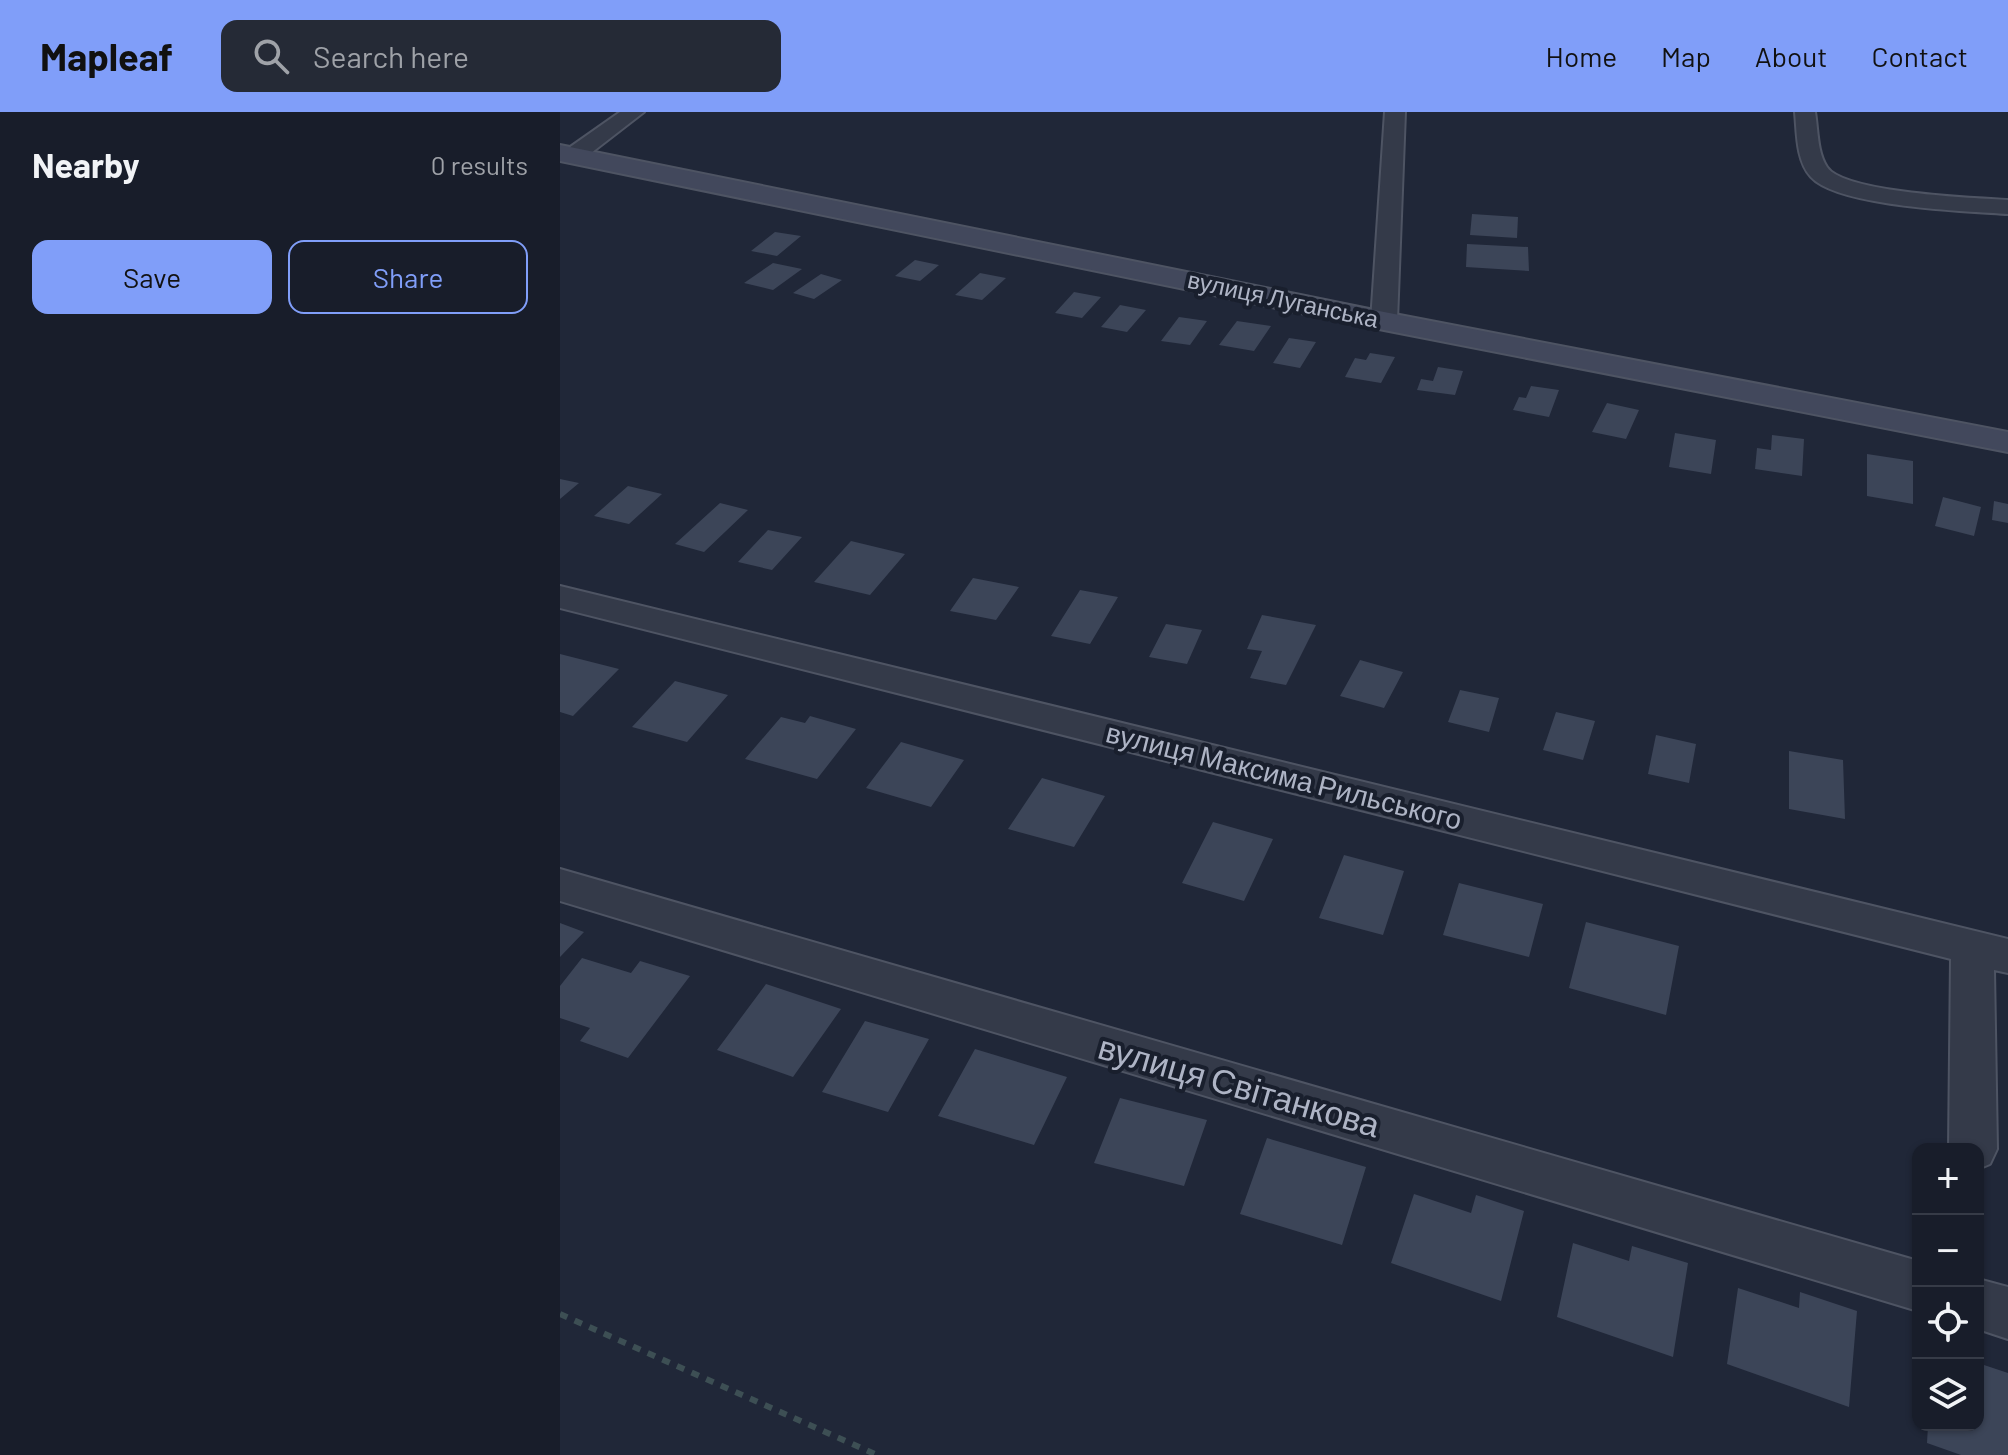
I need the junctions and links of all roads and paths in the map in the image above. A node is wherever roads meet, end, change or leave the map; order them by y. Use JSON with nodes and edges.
{"nodes":[{"id":1,"x":634,"y":112,"type":"edge"},
{"id":2,"x":1395,"y":112,"type":"edge"},
{"id":3,"x":1805,"y":112,"type":"edge"},
{"id":4,"x":567,"y":154,"type":"edge"},
{"id":5,"x":2008,"y":207,"type":"edge"},
{"id":6,"x":1384,"y":321,"type":"junction"},
{"id":7,"x":2008,"y":442,"type":"edge"},
{"id":8,"x":560,"y":597,"type":"edge"},
{"id":9,"x":560,"y":885,"type":"edge"},
{"id":10,"x":1990,"y":951,"type":"edge"},
{"id":11,"x":1974,"y":1143,"type":"edge"},
{"id":12,"x":1912,"y":1284,"type":"edge"},
{"id":13,"x":1984,"y":1306,"type":"edge"},
{"id":14,"x":2008,"y":1313,"type":"edge"},
{"id":15,"x":560,"y":1314,"type":"edge"},
{"id":16,"x":877,"y":1455,"type":"edge"}],
"edges":[{"from":1,"to":4,"type":"street"},
{"from":2,"to":6,"type":"street"},
{"from":3,"to":5,"type":"street"},
{"from":4,"to":6,"type":"main road","name":"вулиця Луганська"},
{"from":6,"to":7,"type":"main road","name":"вулиця Луганська"},
{"from":8,"to":10,"type":"street","name":"вулиця Максима Рильського"},
{"from":9,"to":12,"type":"street","name":"вулиця Світанкова"},
{"from":10,"to":11,"type":"street"},
{"from":13,"to":14,"type":"street"},
{"from":15,"to":16,"type":"path"}]}
